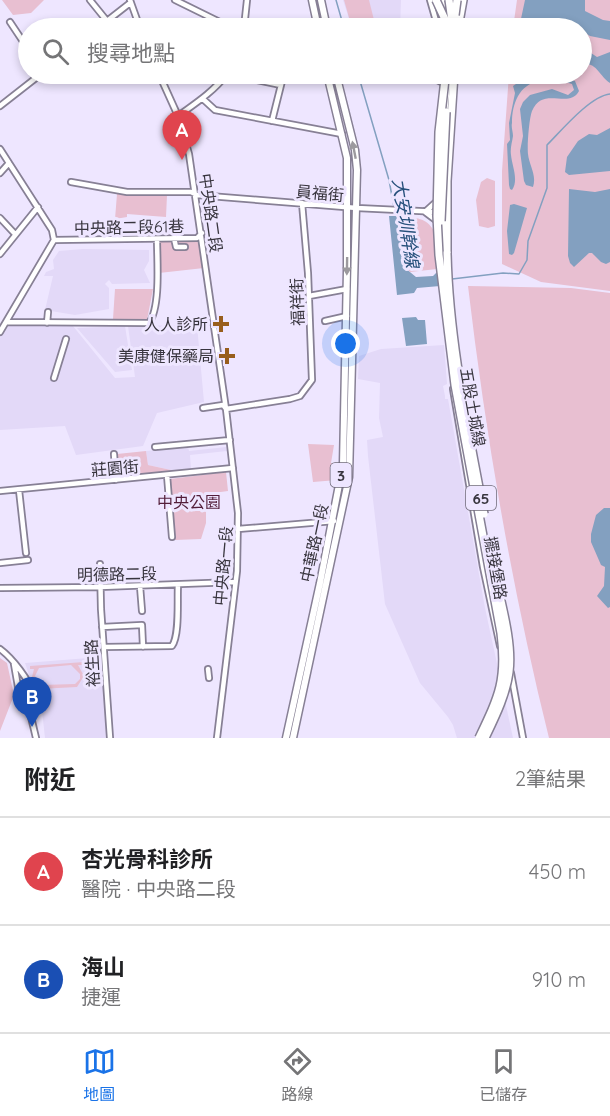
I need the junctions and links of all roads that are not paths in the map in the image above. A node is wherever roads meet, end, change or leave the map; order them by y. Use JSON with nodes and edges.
{"nodes":[{"id":1,"x":90,"y":0,"type":"edge"},
{"id":2,"x":175,"y":0,"type":"edge"},
{"id":3,"x":247,"y":0,"type":"edge"},
{"id":4,"x":312,"y":0,"type":"edge"},
{"id":5,"x":321,"y":0,"type":"edge"},
{"id":6,"x":430,"y":0,"type":"edge"},
{"id":7,"x":436,"y":0,"type":"edge"},
{"id":8,"x":442,"y":0,"type":"edge"},
{"id":9,"x":453,"y":0,"type":"edge"},
{"id":10,"x":463,"y":0,"type":"edge"},
{"id":11,"x":129,"y":1,"type":"edge"},
{"id":12,"x":105,"y":18,"type":"edge"},
{"id":13,"x":110,"y":18,"type":"edge"},
{"id":14,"x":136,"y":18,"type":"edge"},
{"id":15,"x":212,"y":18,"type":"edge"},
{"id":16,"x":245,"y":18,"type":"edge"},
{"id":17,"x":316,"y":18,"type":"edge"},
{"id":18,"x":325,"y":18,"type":"edge"},
{"id":19,"x":435,"y":18,"type":"edge"},
{"id":20,"x":446,"y":18,"type":"edge"},
{"id":21,"x":447,"y":18,"type":"edge"},
{"id":22,"x":452,"y":18,"type":"edge"},
{"id":23,"x":455,"y":18,"type":"edge"},
{"id":24,"x":10,"y":22,"type":"dead end"},
{"id":25,"x":18,"y":34,"type":"edge"},
{"id":26,"x":28,"y":84,"type":"edge"},
{"id":27,"x":164,"y":84,"type":"edge"},
{"id":28,"x":219,"y":84,"type":"edge"},
{"id":29,"x":276,"y":84,"type":"edge"},
{"id":30,"x":330,"y":84,"type":"edge"},
{"id":31,"x":338,"y":84,"type":"edge"},
{"id":32,"x":446,"y":84,"type":"edge"},
{"id":33,"x":447,"y":84,"type":"edge"},
{"id":34,"x":447,"y":84,"type":"edge"},
{"id":35,"x":453,"y":84,"type":"edge"},
{"id":36,"x":281,"y":85,"type":"joint"},
{"id":37,"x":203,"y":99,"type":"junction"},
{"id":38,"x":0,"y":106,"type":"edge"},
{"id":39,"x":178,"y":116,"type":"junction"},
{"id":40,"x":272,"y":121,"type":"junction"},
{"id":41,"x":342,"y":134,"type":"junction"},
{"id":42,"x":0,"y":149,"type":"edge"},
{"id":43,"x":9,"y":163,"type":"junction"},
{"id":44,"x":0,"y":173,"type":"edge"},
{"id":45,"x":431,"y":173,"type":"dead end"},
{"id":46,"x":442,"y":174,"type":"junction"},
{"id":47,"x":71,"y":182,"type":"dead end"},
{"id":48,"x":442,"y":192,"type":"junction"},
{"id":49,"x":197,"y":195,"type":"junction"},
{"id":50,"x":302,"y":203,"type":"junction"},
{"id":51,"x":38,"y":207,"type":"junction"},
{"id":52,"x":348,"y":207,"type":"junction"},
{"id":53,"x":357,"y":208,"type":"junction"},
{"id":54,"x":442,"y":211,"type":"junction"},
{"id":55,"x":424,"y":212,"type":"junction"},
{"id":56,"x":0,"y":218,"type":"edge"},
{"id":57,"x":443,"y":228,"type":"junction"},
{"id":58,"x":202,"y":233,"type":"junction"},
{"id":59,"x":15,"y":234,"type":"junction"},
{"id":60,"x":174,"y":238,"type":"junction"},
{"id":61,"x":157,"y":239,"type":"junction"},
{"id":62,"x":54,"y":240,"type":"junction"},
{"id":63,"x":185,"y":247,"type":"dead end"},
{"id":64,"x":0,"y":254,"type":"edge"},
{"id":65,"x":443,"y":254,"type":"junction"},
{"id":66,"x":347,"y":290,"type":"junction"},
{"id":67,"x":309,"y":296,"type":"junction"},
{"id":68,"x":48,"y":312,"type":"dead end"},
{"id":69,"x":347,"y":316,"type":"junction"},
{"id":70,"x":325,"y":321,"type":"dead end"},
{"id":71,"x":6,"y":322,"type":"junction"},
{"id":72,"x":47,"y":323,"type":"junction"},
{"id":73,"x":1,"y":330,"type":"edge"},
{"id":74,"x":66,"y":339,"type":"dead end"},
{"id":75,"x":452,"y":349,"type":"junction"},
{"id":76,"x":219,"y":361,"type":"joint"},
{"id":77,"x":54,"y":378,"type":"dead end"},
{"id":78,"x":203,"y":408,"type":"dead end"},
{"id":79,"x":226,"y":409,"type":"junction"},
{"id":80,"x":230,"y":440,"type":"junction"},
{"id":81,"x":155,"y":447,"type":"dead end"},
{"id":82,"x":114,"y":454,"type":"dead end"},
{"id":83,"x":233,"y":468,"type":"junction"},
{"id":84,"x":166,"y":475,"type":"junction"},
{"id":85,"x":474,"y":479,"type":"junction"},
{"id":86,"x":116,"y":480,"type":"junction"},
{"id":87,"x":468,"y":480,"type":"junction"},
{"id":88,"x":19,"y":490,"type":"junction"},
{"id":89,"x":0,"y":491,"type":"edge"},
{"id":90,"x":336,"y":521,"type":"junction"},
{"id":91,"x":238,"y":530,"type":"junction"},
{"id":92,"x":172,"y":537,"type":"dead end"},
{"id":93,"x":26,"y":553,"type":"dead end"},
{"id":94,"x":27,"y":560,"type":"dead end"},
{"id":95,"x":0,"y":563,"type":"edge"},
{"id":96,"x":100,"y":564,"type":"dead end"},
{"id":97,"x":118,"y":580,"type":"dead end"},
{"id":98,"x":235,"y":582,"type":"junction"},
{"id":99,"x":178,"y":585,"type":"junction"},
{"id":100,"x":118,"y":586,"type":"junction"},
{"id":101,"x":140,"y":586,"type":"junction"},
{"id":102,"x":100,"y":587,"type":"junction"},
{"id":103,"x":0,"y":588,"type":"edge"},
{"id":104,"x":142,"y":611,"type":"dead end"},
{"id":105,"x":102,"y":627,"type":"junction"},
{"id":106,"x":104,"y":647,"type":"junction"},
{"id":107,"x":143,"y":648,"type":"junction"},
{"id":108,"x":0,"y":650,"type":"edge"},
{"id":109,"x":14,"y":664,"type":"junction"},
{"id":110,"x":208,"y":669,"type":"dead end"},
{"id":111,"x":209,"y":678,"type":"dead end"},
{"id":112,"x":512,"y":683,"type":"junction"},
{"id":113,"x":27,"y":700,"type":"junction"},
{"id":114,"x":36,"y":738,"type":"edge"},
{"id":115,"x":110,"y":738,"type":"edge"},
{"id":116,"x":217,"y":738,"type":"edge"},
{"id":117,"x":286,"y":738,"type":"edge"},
{"id":118,"x":293,"y":738,"type":"edge"},
{"id":119,"x":479,"y":738,"type":"edge"},
{"id":120,"x":485,"y":738,"type":"edge"},
{"id":121,"x":523,"y":738,"type":"edge"}],
"edges":[{"from":1,"to":12,"type":"street"},
{"from":2,"to":15,"type":"street"},
{"from":3,"to":16,"type":"street"},
{"from":4,"to":17,"type":"main road"},
{"from":5,"to":18,"type":"main road"},
{"from":6,"to":19,"type":"street"},
{"from":7,"to":20,"type":"highway","bridge":true},
{"from":8,"to":21,"type":"street"},
{"from":9,"to":22,"type":"highway","bridge":true},
{"from":10,"to":23,"type":"highway"},
{"from":11,"to":13,"type":"street"},
{"from":11,"to":14,"type":"street"},
{"from":24,"to":25,"type":"street"},
{"from":26,"to":38,"type":"street"},
{"from":27,"to":39,"type":"street","name":"中央路二段"},
{"from":28,"to":37,"type":"street"},
{"from":29,"to":36,"type":"street"},
{"from":30,"to":41,"type":"main road","number":"3"},
{"from":53,"to":31,"type":"main road","number":"3","one_way":true},
{"from":32,"to":65,"type":"highway","name":"五股土城線","number":"65","bridge":true},
{"from":33,"to":46,"type":"street","name":"擺接堡路"},
{"from":34,"to":54,"type":"highway","bridge":true},
{"from":35,"to":65,"type":"highway","name":"五股土城線","number":"65","bridge":true},
{"from":36,"to":40,"type":"street"},
{"from":37,"to":39,"type":"street"},
{"from":37,"to":40,"type":"street"},
{"from":39,"to":49,"type":"street","name":"中央路二段"},
{"from":40,"to":41,"type":"street"},
{"from":41,"to":52,"type":"main road","number":"3"},
{"from":42,"to":43,"type":"street"},
{"from":43,"to":44,"type":"street"},
{"from":43,"to":51,"type":"street"},
{"from":45,"to":46,"type":"street"},
{"from":46,"to":48,"type":"street","name":"擺接堡路"},
{"from":47,"to":49,"type":"street","name":"員福街"},
{"from":48,"to":54,"type":"street","name":"擺接堡路"},
{"from":48,"to":55,"type":"street"},
{"from":49,"to":50,"type":"street","name":"員福街"},
{"from":49,"to":58,"type":"street","name":"中央路二段"},
{"from":50,"to":52,"type":"street","name":"員福街"},
{"from":50,"to":67,"type":"street","name":"福祥街"},
{"from":51,"to":59,"type":"street"},
{"from":51,"to":62,"type":"street"},
{"from":52,"to":53,"type":"street","name":"員福街"},
{"from":52,"to":66,"type":"main road","name":"中華路一段","number":"3","one_way":true},
{"from":53,"to":55,"type":"street","name":"員福街"},
{"from":53,"to":90,"type":"main road","name":"中華路一段","number":"3"},
{"from":54,"to":55,"type":"street","name":"員福街"},
{"from":54,"to":57,"type":"street","name":"擺接堡路"},
{"from":54,"to":65,"type":"highway","bridge":true},
{"from":55,"to":57,"type":"street"},
{"from":56,"to":59,"type":"street"},
{"from":57,"to":75,"type":"street","name":"擺接堡路"},
{"from":58,"to":60,"type":"street","name":"中央路二段61巷"},
{"from":58,"to":76,"type":"street","name":"中央路二段"},
{"from":59,"to":64,"type":"street"},
{"from":60,"to":61,"type":"street","name":"中央路二段61巷"},
{"from":60,"to":63,"type":"street"},
{"from":61,"to":62,"type":"street","name":"中央路二段61巷"},
{"from":61,"to":72,"type":"street"},
{"from":62,"to":71,"type":"street"},
{"from":65,"to":119,"type":"highway","name":"五股土城線","number":"65","bridge":true},
{"from":65,"to":120,"type":"highway","name":"五股土城線","number":"65","bridge":true},
{"from":66,"to":67,"type":"street"},
{"from":66,"to":69,"type":"main road","name":"中華路一段","number":"3"},
{"from":67,"to":79,"type":"street","name":"福祥街"},
{"from":68,"to":72,"type":"street"},
{"from":69,"to":70,"type":"street"},
{"from":69,"to":90,"type":"main road","name":"中華路一段","number":"3"},
{"from":71,"to":72,"type":"street"},
{"from":71,"to":73,"type":"street"},
{"from":74,"to":77,"type":"street"},
{"from":75,"to":85,"type":"street","name":"擺接堡路"},
{"from":75,"to":87,"type":"street","name":"擺接堡路"},
{"from":76,"to":79,"type":"street","name":"中央路一段"},
{"from":78,"to":79,"type":"street"},
{"from":79,"to":80,"type":"street","name":"中央路一段"},
{"from":80,"to":81,"type":"street"},
{"from":80,"to":83,"type":"street","name":"中央路一段"},
{"from":82,"to":86,"type":"street"},
{"from":83,"to":84,"type":"street","name":"莊園街"},
{"from":83,"to":91,"type":"street","name":"中央路一段"},
{"from":84,"to":86,"type":"street","name":"莊園街"},
{"from":84,"to":92,"type":"street"},
{"from":85,"to":87,"type":"street"},
{"from":85,"to":112,"type":"street","name":"擺接堡路"},
{"from":86,"to":88,"type":"street","name":"莊園街"},
{"from":87,"to":112,"type":"street","name":"擺接堡路"},
{"from":88,"to":89,"type":"street","name":"莊園街"},
{"from":88,"to":93,"type":"street"},
{"from":90,"to":91,"type":"street"},
{"from":90,"to":117,"type":"main road","name":"中華路一段","number":"3"},
{"from":90,"to":118,"type":"main road","name":"中華路一段","number":"3"},
{"from":91,"to":98,"type":"street","name":"中央路一段"},
{"from":94,"to":95,"type":"street"},
{"from":96,"to":102,"type":"street","name":"裕生路"},
{"from":97,"to":100,"type":"street"},
{"from":98,"to":99,"type":"street","name":"明德路二段"},
{"from":98,"to":116,"type":"street","name":"中央路一段"},
{"from":99,"to":101,"type":"street","name":"明德路二段"},
{"from":99,"to":107,"type":"street"},
{"from":100,"to":101,"type":"street","name":"明德路二段"},
{"from":100,"to":102,"type":"street","name":"明德路二段"},
{"from":101,"to":104,"type":"street"},
{"from":102,"to":103,"type":"street","name":"明德路二段"},
{"from":102,"to":105,"type":"street","name":"裕生路"},
{"from":105,"to":106,"type":"street","name":"裕生路"},
{"from":105,"to":107,"type":"street"},
{"from":106,"to":107,"type":"street"},
{"from":106,"to":115,"type":"street","name":"裕生路"},
{"from":108,"to":109,"type":"street"},
{"from":109,"to":113,"type":"street"},
{"from":109,"to":113,"type":"street"},
{"from":110,"to":111,"type":"street"},
{"from":112,"to":121,"type":"street","name":"擺接堡路"},
{"from":113,"to":114,"type":"street"}]}
